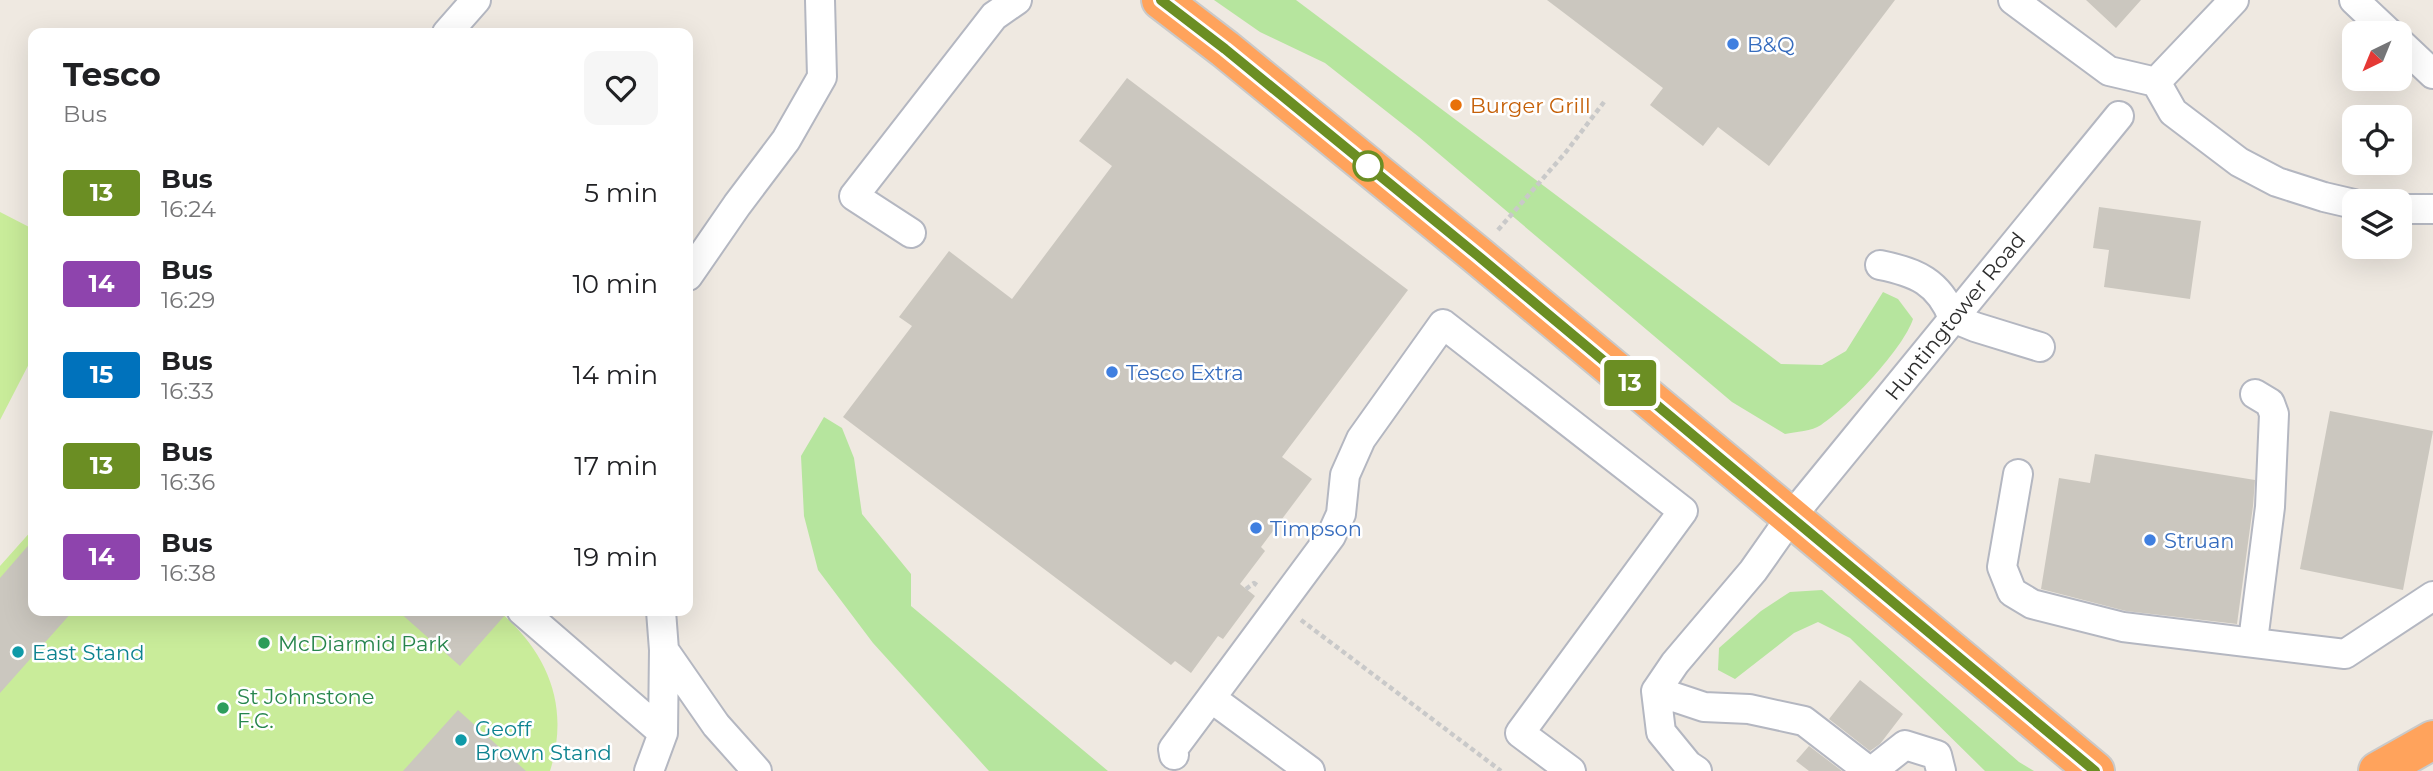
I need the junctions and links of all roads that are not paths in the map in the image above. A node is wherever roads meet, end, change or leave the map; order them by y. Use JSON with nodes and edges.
{"nodes":[{"id":1,"x":476,"y":0,"type":"edge"},
{"id":2,"x":1017,"y":0,"type":"edge"},
{"id":3,"x":1161,"y":0,"type":"edge"},
{"id":4,"x":2013,"y":0,"type":"edge"},
{"id":5,"x":2234,"y":0,"type":"edge"},
{"id":6,"x":2354,"y":0,"type":"edge"},
{"id":7,"x":991,"y":5,"type":"edge"},
{"id":8,"x":824,"y":6,"type":"edge"},
{"id":9,"x":2376,"y":21,"type":"edge"},
{"id":10,"x":451,"y":28,"type":"edge"},
{"id":11,"x":2412,"y":54,"type":"edge"},
{"id":12,"x":2433,"y":74,"type":"edge"},
{"id":13,"x":2156,"y":82,"type":"junction"},
{"id":14,"x":2119,"y":116,"type":"dead end"},
{"id":15,"x":2342,"y":201,"type":"edge"},
{"id":16,"x":2412,"y":209,"type":"edge"},
{"id":17,"x":2433,"y":209,"type":"edge"},
{"id":18,"x":911,"y":233,"type":"dead end"},
{"id":19,"x":1880,"y":265,"type":"dead end"},
{"id":20,"x":693,"y":269,"type":"edge"},
{"id":21,"x":1953,"y":318,"type":"junction"},
{"id":22,"x":2040,"y":347,"type":"dead end"},
{"id":23,"x":2255,"y":394,"type":"dead end"},
{"id":24,"x":2018,"y":474,"type":"dead end"},
{"id":25,"x":1791,"y":517,"type":"junction"},
{"id":26,"x":2433,"y":596,"type":"edge"},
{"id":27,"x":528,"y":616,"type":"edge"},
{"id":28,"x":661,"y":616,"type":"edge"},
{"id":29,"x":2253,"y":641,"type":"junction"},
{"id":30,"x":664,"y":650,"type":"junction"},
{"id":31,"x":1656,"y":691,"type":"junction"},
{"id":32,"x":1211,"y":698,"type":"junction"},
{"id":33,"x":663,"y":733,"type":"junction"},
{"id":34,"x":2433,"y":740,"type":"edge"},
{"id":35,"x":1174,"y":755,"type":"dead end"},
{"id":36,"x":2433,"y":757,"type":"edge"},
{"id":37,"x":649,"y":771,"type":"edge"},
{"id":38,"x":757,"y":771,"type":"edge"},
{"id":39,"x":1310,"y":771,"type":"edge"},
{"id":40,"x":1571,"y":771,"type":"edge"},
{"id":41,"x":1697,"y":771,"type":"edge"},
{"id":42,"x":1870,"y":771,"type":"edge"},
{"id":43,"x":1941,"y":771,"type":"edge"},
{"id":44,"x":2095,"y":771,"type":"edge"},
{"id":45,"x":2378,"y":771,"type":"edge"},
{"id":46,"x":2412,"y":771,"type":"edge"}],
"edges":[{"from":1,"to":10,"type":"street"},
{"from":2,"to":7,"type":"street"},
{"from":3,"to":25,"type":"highway"},
{"from":4,"to":13,"type":"street"},
{"from":5,"to":13,"type":"street"},
{"from":6,"to":9,"type":"street"},
{"from":7,"to":18,"type":"street"},
{"from":8,"to":20,"type":"street"},
{"from":11,"to":12,"type":"street"},
{"from":13,"to":15,"type":"street"},
{"from":14,"to":21,"type":"street","name":"Huntingtower Road"},
{"from":16,"to":17,"type":"street"},
{"from":19,"to":21,"type":"street"},
{"from":21,"to":22,"type":"street"},
{"from":21,"to":25,"type":"street","name":"Huntingtower Road"},
{"from":23,"to":29,"type":"street"},
{"from":24,"to":29,"type":"street"},
{"from":25,"to":31,"type":"street","name":"Huntingtower Road"},
{"from":25,"to":44,"type":"highway"},
{"from":26,"to":29,"type":"street"},
{"from":27,"to":33,"type":"street"},
{"from":28,"to":30,"type":"street"},
{"from":30,"to":33,"type":"street"},
{"from":30,"to":38,"type":"street"},
{"from":31,"to":41,"type":"street"},
{"from":31,"to":42,"type":"street"},
{"from":32,"to":35,"type":"street"},
{"from":32,"to":39,"type":"street"},
{"from":32,"to":40,"type":"street"},
{"from":33,"to":37,"type":"street"},
{"from":34,"to":45,"type":"highway"},
{"from":36,"to":46,"type":"highway"},
{"from":42,"to":43,"type":"street"}]}
